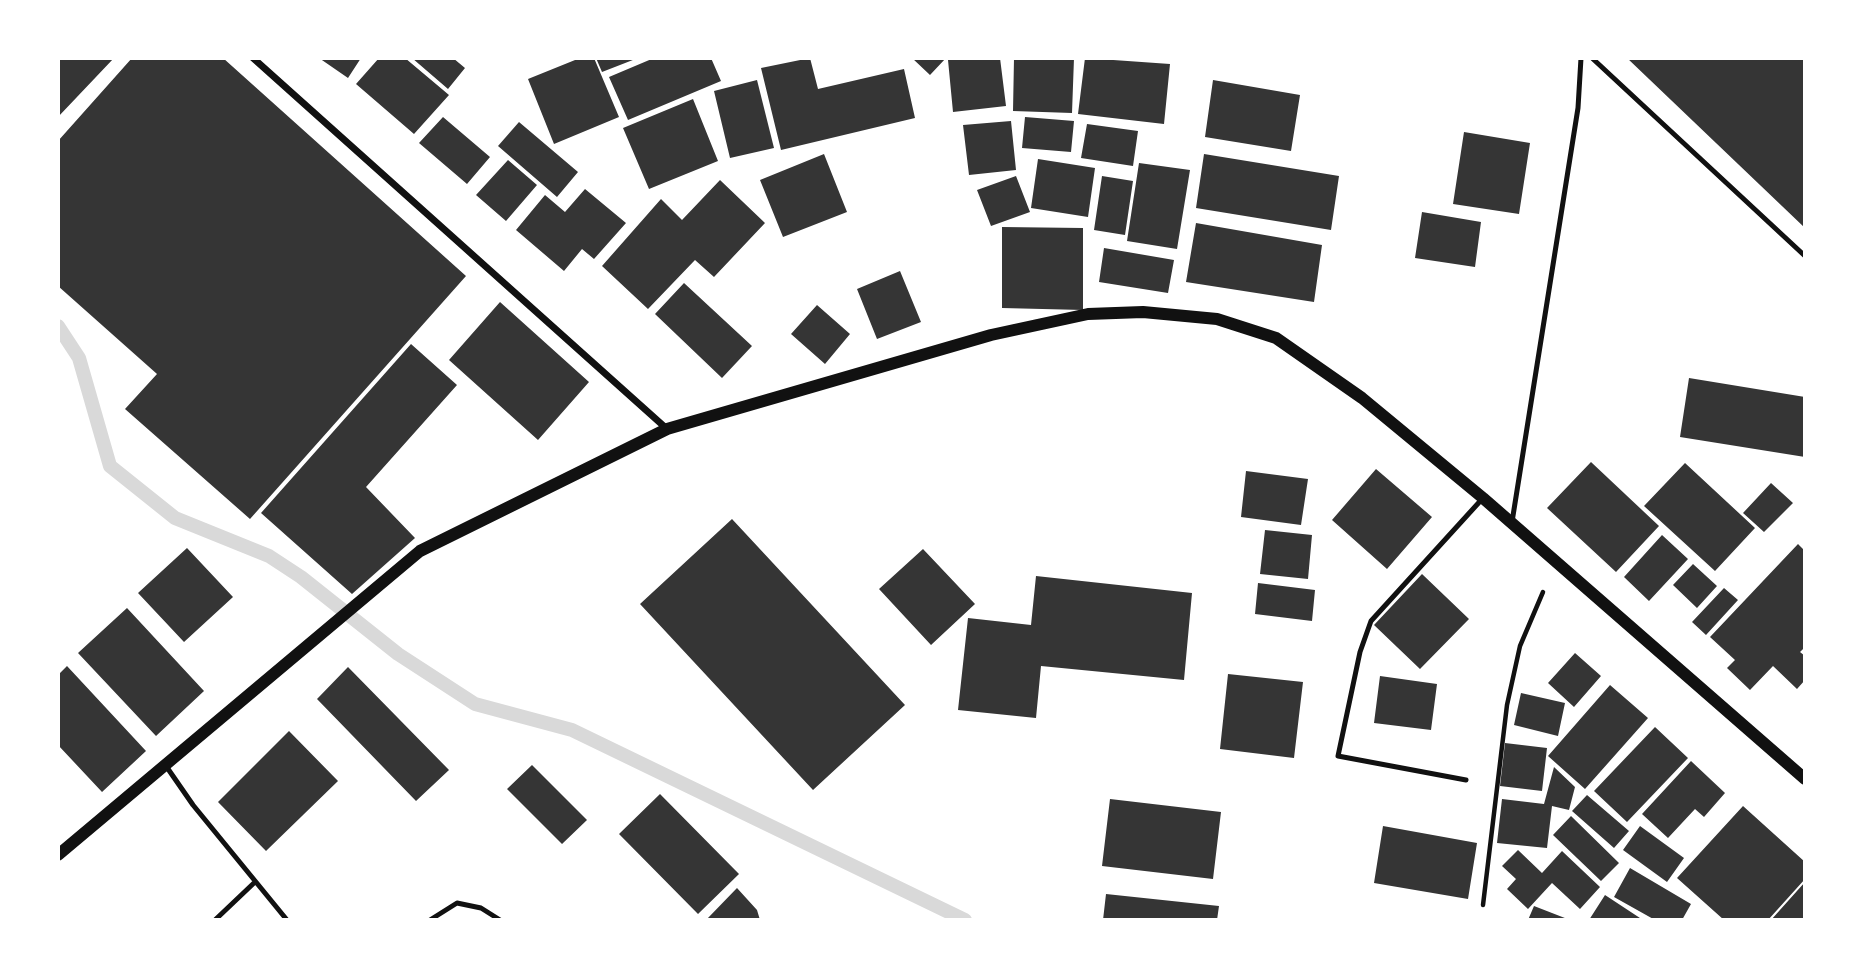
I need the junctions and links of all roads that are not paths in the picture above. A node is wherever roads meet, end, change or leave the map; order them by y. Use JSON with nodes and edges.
{"nodes":[{"id":1,"x":253,"y":58,"type":"edge"},
{"id":2,"x":1581,"y":58,"type":"edge"},
{"id":3,"x":1592,"y":58,"type":"edge"},
{"id":4,"x":1805,"y":256,"type":"edge"},
{"id":5,"x":667,"y":429,"type":"junction"},
{"id":6,"x":1483,"y":498,"type":"junction"},
{"id":7,"x":1512,"y":522,"type":"junction"},
{"id":8,"x":165,"y":764,"type":"junction"},
{"id":9,"x":1805,"y":779,"type":"edge"},
{"id":10,"x":1466,"y":780,"type":"dead end"},
{"id":11,"x":58,"y":855,"type":"edge"},
{"id":12,"x":256,"y":882,"type":"junction"},
{"id":13,"x":215,"y":920,"type":"edge"},
{"id":14,"x":287,"y":920,"type":"edge"},
{"id":15,"x":430,"y":920,"type":"edge"},
{"id":16,"x":500,"y":920,"type":"edge"}],
"edges":[{"from":1,"to":5,"type":"street"},
{"from":2,"to":7,"type":"lane"},
{"from":3,"to":4,"type":"lane"},
{"from":5,"to":6,"type":"street"},
{"from":5,"to":8,"type":"street"},
{"from":6,"to":7,"type":"street"},
{"from":6,"to":10,"type":"lane"},
{"from":7,"to":9,"type":"street"},
{"from":8,"to":11,"type":"street"},
{"from":8,"to":12,"type":"lane"},
{"from":12,"to":13,"type":"lane"},
{"from":12,"to":14,"type":"lane"},
{"from":15,"to":16,"type":"lane"}]}
